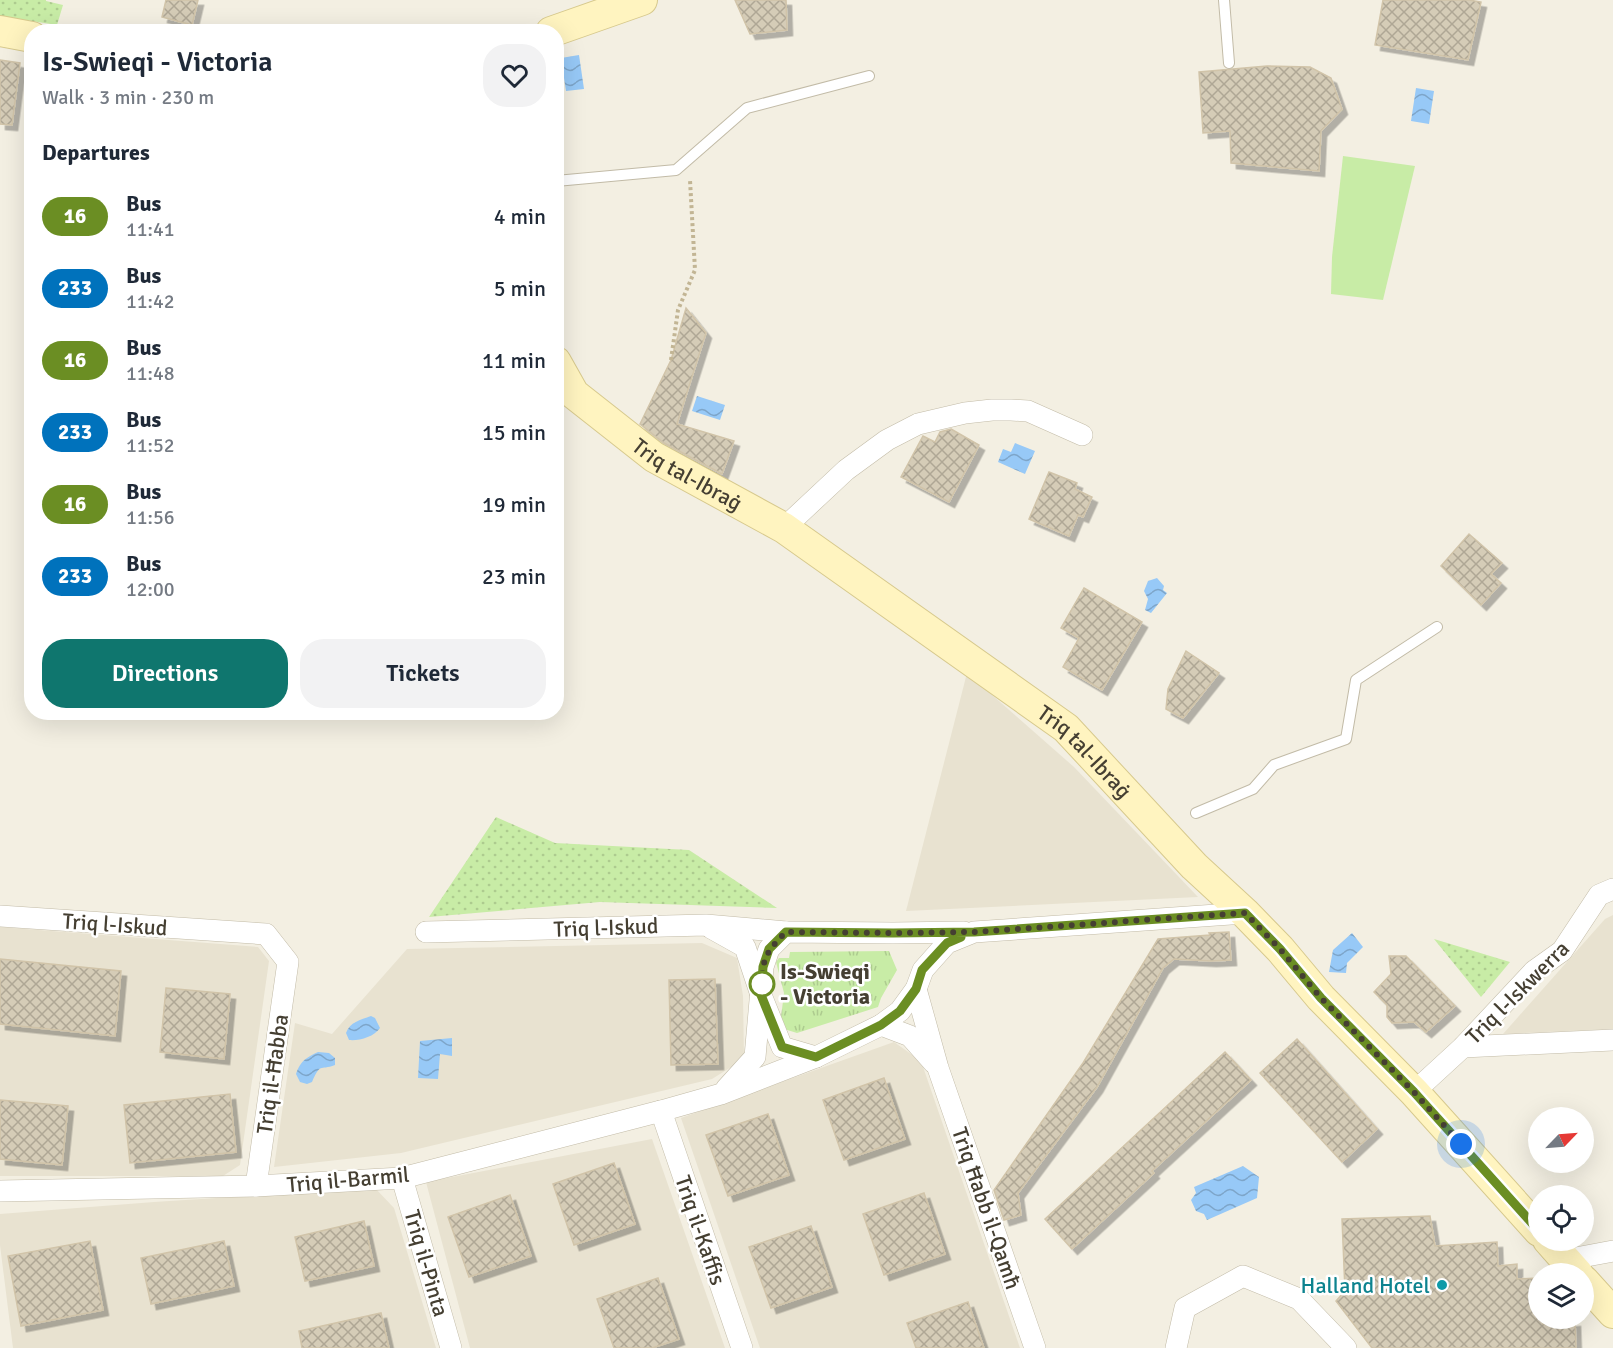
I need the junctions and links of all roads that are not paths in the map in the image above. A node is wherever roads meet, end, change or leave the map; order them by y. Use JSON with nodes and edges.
{"nodes":[{"id":1,"x":642,"y":0,"type":"edge"},
{"id":2,"x":1224,"y":0,"type":"edge"},
{"id":3,"x":564,"y":27,"type":"edge"},
{"id":4,"x":0,"y":31,"type":"edge"},
{"id":5,"x":24,"y":35,"type":"edge"},
{"id":6,"x":1229,"y":63,"type":"dead end"},
{"id":7,"x":869,"y":76,"type":"dead end"},
{"id":8,"x":564,"y":180,"type":"edge"},
{"id":9,"x":564,"y":376,"type":"edge"},
{"id":10,"x":1082,"y":435,"type":"dead end"},
{"id":11,"x":784,"y":528,"type":"junction"},
{"id":12,"x":1437,"y":627,"type":"dead end"},
{"id":13,"x":1196,"y":813,"type":"dead end"},
{"id":14,"x":1613,"y":889,"type":"edge"},
{"id":15,"x":1245,"y":913,"type":"junction"},
{"id":16,"x":0,"y":916,"type":"edge"},
{"id":17,"x":706,"y":925,"type":"junction"},
{"id":18,"x":426,"y":932,"type":"dead end"},
{"id":19,"x":786,"y":932,"type":"junction"},
{"id":20,"x":974,"y":932,"type":"junction"},
{"id":21,"x":893,"y":933,"type":"junction"},
{"id":22,"x":288,"y":962,"type":"joint"},
{"id":23,"x":920,"y":980,"type":"junction"},
{"id":24,"x":761,"y":995,"type":"junction"},
{"id":25,"x":881,"y":1025,"type":"junction"},
{"id":26,"x":1613,"y":1040,"type":"edge"},
{"id":27,"x":1463,"y":1047,"type":"junction"},
{"id":28,"x":816,"y":1057,"type":"junction"},
{"id":29,"x":938,"y":1068,"type":"junction"},
{"id":30,"x":1414,"y":1092,"type":"junction"},
{"id":31,"x":721,"y":1094,"type":"junction"},
{"id":32,"x":661,"y":1111,"type":"junction"},
{"id":33,"x":402,"y":1178,"type":"junction"},
{"id":34,"x":256,"y":1186,"type":"junction"},
{"id":35,"x":0,"y":1191,"type":"edge"},
{"id":36,"x":1528,"y":1219,"type":"edge"},
{"id":37,"x":1613,"y":1251,"type":"edge"},
{"id":38,"x":1572,"y":1263,"type":"edge"},
{"id":39,"x":1594,"y":1292,"type":"edge"},
{"id":40,"x":1613,"y":1313,"type":"edge"},
{"id":41,"x":451,"y":1348,"type":"edge"},
{"id":42,"x":742,"y":1348,"type":"edge"},
{"id":43,"x":1035,"y":1348,"type":"edge"},
{"id":44,"x":1176,"y":1348,"type":"edge"},
{"id":45,"x":1346,"y":1348,"type":"edge"}],
"edges":[{"from":1,"to":3,"type":"main road"},
{"from":2,"to":6,"type":"lane"},
{"from":4,"to":5,"type":"main road"},
{"from":7,"to":8,"type":"lane"},
{"from":9,"to":11,"type":"main road","name":"Triq tal-Ibraġ"},
{"from":10,"to":11,"type":"street"},
{"from":11,"to":15,"type":"main road","name":"Triq tal-Ibraġ"},
{"from":12,"to":13,"type":"lane"},
{"from":14,"to":27,"type":"street","name":"Triq l-Iskwerra"},
{"from":15,"to":20,"type":"street","name":"Triq il-Barmil"},
{"from":15,"to":30,"type":"main road","name":"Triq tal-Ibraġ"},
{"from":16,"to":22,"type":"street","name":"Triq l-Iskud"},
{"from":17,"to":18,"type":"street","name":"Triq l-Iskud"},
{"from":17,"to":19,"type":"street","name":"Triq l-Iskud"},
{"from":17,"to":24,"type":"street"},
{"from":19,"to":21,"type":"street","name":"Triq l-Iskud"},
{"from":19,"to":24,"type":"street"},
{"from":20,"to":21,"type":"street","name":"Triq l-Iskud"},
{"from":20,"to":23,"type":"street","name":"Triq il-Barmil"},
{"from":21,"to":23,"type":"street"},
{"from":22,"to":34,"type":"street","name":"Triq il-Ħabba"},
{"from":23,"to":25,"type":"street","name":"Triq il-Barmil"},
{"from":23,"to":29,"type":"street","name":"Triq Ħabb il-Qamħ"},
{"from":24,"to":28,"type":"street"},
{"from":24,"to":31,"type":"street"},
{"from":25,"to":28,"type":"street","name":"Triq il-Barmil"},
{"from":25,"to":29,"type":"street","name":"Triq Ħabb il-Qamħ"},
{"from":26,"to":27,"type":"street"},
{"from":27,"to":30,"type":"street","name":"Triq l-Iskwerra"},
{"from":28,"to":31,"type":"street","name":"Triq il-Barmil"},
{"from":29,"to":43,"type":"street","name":"Triq Ħabb il-Qamħ"},
{"from":30,"to":36,"type":"main road","name":"Triq tal-Ibraġ"},
{"from":31,"to":32,"type":"street","name":"Triq il-Barmil"},
{"from":32,"to":33,"type":"street","name":"Triq il-Barmil"},
{"from":32,"to":42,"type":"street","name":"Triq il-Kaffis"},
{"from":33,"to":34,"type":"street","name":"Triq il-Barmil"},
{"from":33,"to":41,"type":"street","name":"Triq il-Pinta"},
{"from":34,"to":35,"type":"street","name":"Triq il-Barmil"},
{"from":37,"to":38,"type":"street"},
{"from":39,"to":40,"type":"main road"},
{"from":44,"to":45,"type":"street"}]}
